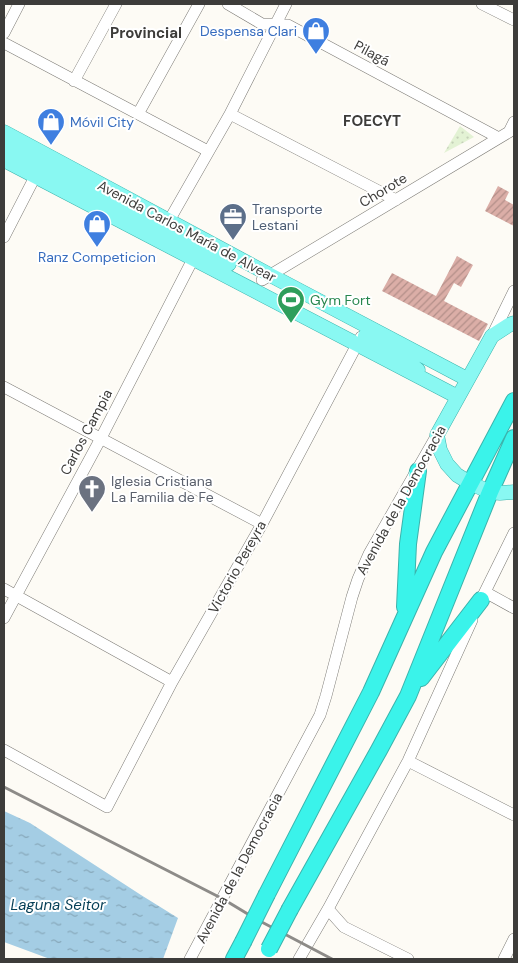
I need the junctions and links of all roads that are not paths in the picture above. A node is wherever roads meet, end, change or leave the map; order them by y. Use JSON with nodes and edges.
{"nodes":[{"id":1,"x":19,"y":4,"type":"edge"},
{"id":2,"x":116,"y":4,"type":"edge"},
{"id":3,"x":198,"y":4,"type":"edge"},
{"id":4,"x":228,"y":4,"type":"edge"},
{"id":5,"x":286,"y":4,"type":"edge"},
{"id":6,"x":482,"y":4,"type":"edge"},
{"id":7,"x":514,"y":20,"type":"edge"},
{"id":8,"x":275,"y":24,"type":"junction"},
{"id":9,"x":4,"y":33,"type":"edge"},
{"id":10,"x":4,"y":43,"type":"edge"},
{"id":11,"x":74,"y":81,"type":"junction"},
{"id":12,"x":138,"y":114,"type":"junction"},
{"id":13,"x":230,"y":114,"type":"junction"},
{"id":14,"x":512,"y":127,"type":"edge"},
{"id":15,"x":4,"y":132,"type":"edge"},
{"id":16,"x":498,"y":138,"type":"junction"},
{"id":17,"x":4,"y":145,"type":"edge"},
{"id":18,"x":208,"y":151,"type":"junction"},
{"id":19,"x":4,"y":160,"type":"edge"},
{"id":20,"x":38,"y":171,"type":"junction"},
{"id":21,"x":396,"y":200,"type":"junction"},
{"id":22,"x":163,"y":230,"type":"junction"},
{"id":23,"x":4,"y":237,"type":"edge"},
{"id":24,"x":193,"y":259,"type":"junction"},
{"id":25,"x":266,"y":278,"type":"junction"},
{"id":26,"x":514,"y":291,"type":"edge"},
{"id":27,"x":514,"y":323,"type":"edge"},
{"id":28,"x":362,"y":335,"type":"junction"},
{"id":29,"x":492,"y":336,"type":"junction"},
{"id":30,"x":402,"y":356,"type":"junction"},
{"id":31,"x":451,"y":370,"type":"junction"},
{"id":32,"x":467,"y":379,"type":"junction"},
{"id":33,"x":437,"y":386,"type":"junction"},
{"id":34,"x":4,"y":387,"type":"edge"},
{"id":35,"x":458,"y":397,"type":"junction"},
{"id":36,"x":514,"y":401,"type":"edge"},
{"id":37,"x":437,"y":435,"type":"junction"},
{"id":38,"x":101,"y":438,"type":"junction"},
{"id":39,"x":514,"y":438,"type":"edge"},
{"id":40,"x":418,"y":471,"type":"junction"},
{"id":41,"x":470,"y":483,"type":"junction"},
{"id":42,"x":490,"y":492,"type":"junction"},
{"id":43,"x":514,"y":492,"type":"edge"},
{"id":44,"x":262,"y":524,"type":"junction"},
{"id":45,"x":514,"y":534,"type":"edge"},
{"id":46,"x":4,"y":589,"type":"edge"},
{"id":47,"x":15,"y":595,"type":"junction"},
{"id":48,"x":483,"y":596,"type":"junction"},
{"id":49,"x":514,"y":608,"type":"edge"},
{"id":50,"x":405,"y":615,"type":"junction"},
{"id":51,"x":4,"y":618,"type":"edge"},
{"id":52,"x":172,"y":682,"type":"junction"},
{"id":53,"x":408,"y":696,"type":"junction"},
{"id":54,"x":4,"y":750,"type":"edge"},
{"id":55,"x":408,"y":761,"type":"junction"},
{"id":56,"x":514,"y":815,"type":"edge"},
{"id":57,"x":328,"y":909,"type":"junction"},
{"id":58,"x":514,"y":939,"type":"edge"},
{"id":59,"x":267,"y":954,"type":"edge"},
{"id":60,"x":190,"y":959,"type":"edge"},
{"id":61,"x":234,"y":959,"type":"edge"},
{"id":62,"x":299,"y":959,"type":"edge"},
{"id":63,"x":408,"y":959,"type":"edge"},
{"id":64,"x":504,"y":959,"type":"edge"}],
"edges":[{"from":1,"to":9,"type":"street"},
{"from":2,"to":11,"type":"street"},
{"from":3,"to":12,"type":"street"},
{"from":4,"to":8,"type":"street","name":"Pilagá"},
{"from":5,"to":8,"type":"street"},
{"from":6,"to":7,"type":"street"},
{"from":8,"to":13,"type":"street"},
{"from":8,"to":16,"type":"street","name":"Pilagá"},
{"from":10,"to":11,"type":"street"},
{"from":11,"to":12,"type":"street"},
{"from":12,"to":18,"type":"street"},
{"from":13,"to":18,"type":"street"},
{"from":13,"to":21,"type":"street"},
{"from":14,"to":16,"type":"street","name":"Chorote"},
{"from":15,"to":22,"type":"main road","name":"Avenida Carlos María de Alvear"},
{"from":16,"to":21,"type":"street","name":"Chorote"},
{"from":17,"to":20,"type":"main road","name":"Avenida Carlos María de Alvear"},
{"from":18,"to":22,"type":"street"},
{"from":19,"to":20,"type":"main road","name":"Avenida Carlos María de Alvear"},
{"from":20,"to":22,"type":"main road","name":"Avenida Carlos María de Alvear"},
{"from":20,"to":23,"type":"street"},
{"from":21,"to":25,"type":"street","name":"Chorote"},
{"from":22,"to":24,"type":"main road","name":"Avenida Carlos María de Alvear"},
{"from":22,"to":25,"type":"main road","name":"Avenida Carlos María de Alvear"},
{"from":24,"to":28,"type":"main road","name":"Avenida Carlos María de Alvear"},
{"from":24,"to":38,"type":"street","name":"Carlos Campia"},
{"from":25,"to":28,"type":"main road","name":"Avenida Carlos María de Alvear"},
{"from":26,"to":29,"type":"street","name":"Avenida de la Democracia"},
{"from":27,"to":29,"type":"main road"},
{"from":28,"to":30,"type":"main road","name":"Avenida Carlos María de Alvear"},
{"from":28,"to":31,"type":"main road","name":"Avenida Carlos María de Alvear"},
{"from":28,"to":33,"type":"main road","name":"Avenida Carlos María de Alvear"},
{"from":28,"to":44,"type":"street","name":"Victorio Pereyra"},
{"from":29,"to":32,"type":"main road","name":"Avenida de la Democracia"},
{"from":30,"to":31,"type":"main road","name":"Avenida Carlos María de Alvear"},
{"from":30,"to":33,"type":"main road","name":"Avenida Carlos María de Alvear"},
{"from":31,"to":32,"type":"main road","name":"Avenida Carlos María de Alvear"},
{"from":32,"to":35,"type":"main road","name":"Avenida de la Democracia"},
{"from":33,"to":35,"type":"main road","name":"Avenida Carlos María de Alvear"},
{"from":34,"to":38,"type":"street"},
{"from":35,"to":37,"type":"main road","name":"Avenida de la Democracia"},
{"from":36,"to":41,"type":"highway"},
{"from":37,"to":40,"type":"street","name":"Avenida de la Democracia"},
{"from":37,"to":41,"type":"main road"},
{"from":38,"to":44,"type":"street"},
{"from":38,"to":47,"type":"street","name":"Carlos Campia"},
{"from":39,"to":42,"type":"highway"},
{"from":40,"to":50,"type":"highway"},
{"from":40,"to":60,"type":"street","name":"Avenida de la Democracia"},
{"from":41,"to":42,"type":"main road"},
{"from":41,"to":50,"type":"highway"},
{"from":42,"to":43,"type":"main road"},
{"from":42,"to":53,"type":"highway"},
{"from":44,"to":52,"type":"street","name":"Victorio Pereyra"},
{"from":45,"to":48,"type":"street"},
{"from":46,"to":47,"type":"street"},
{"from":47,"to":51,"type":"street","name":"Carlos Campia"},
{"from":47,"to":52,"type":"street"},
{"from":48,"to":49,"type":"street"},
{"from":48,"to":53,"type":"highway"},
{"from":48,"to":55,"type":"street"},
{"from":50,"to":61,"type":"highway","bridge":true},
{"from":52,"to":54,"type":"street","name":"Victorio Pereyra"},
{"from":53,"to":59,"type":"highway","bridge":true},
{"from":55,"to":56,"type":"street"},
{"from":55,"to":57,"type":"street"},
{"from":57,"to":62,"type":"street"},
{"from":57,"to":63,"type":"street"},
{"from":58,"to":64,"type":"street"}]}
